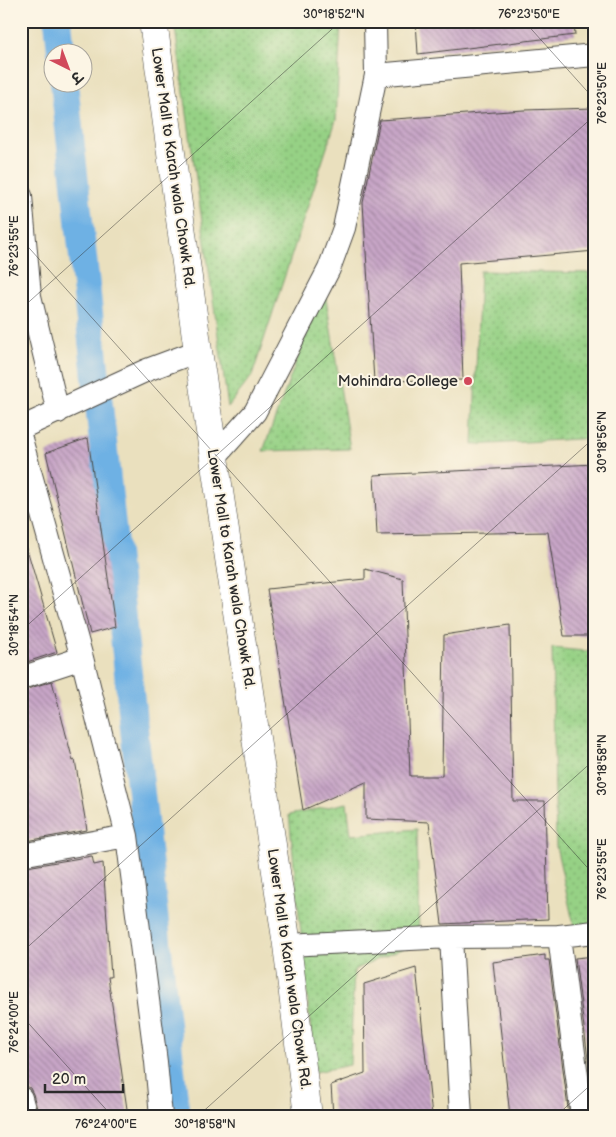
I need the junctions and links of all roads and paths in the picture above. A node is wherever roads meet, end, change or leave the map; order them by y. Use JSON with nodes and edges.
{"nodes":[{"id":1,"x":154,"y":21,"type":"edge"},
{"id":2,"x":375,"y":21,"type":"edge"},
{"id":3,"x":595,"y":55,"type":"edge"},
{"id":4,"x":376,"y":75,"type":"junction"},
{"id":5,"x":21,"y":196,"type":"edge"},
{"id":6,"x":198,"y":350,"type":"junction"},
{"id":7,"x":58,"y":412,"type":"junction"},
{"id":8,"x":21,"y":428,"type":"edge"},
{"id":9,"x":21,"y":439,"type":"edge"},
{"id":10,"x":214,"y":458,"type":"junction"},
{"id":11,"x":82,"y":658,"type":"junction"},
{"id":12,"x":21,"y":678,"type":"edge"},
{"id":13,"x":128,"y":836,"type":"junction"},
{"id":14,"x":21,"y":855,"type":"edge"},
{"id":15,"x":595,"y":932,"type":"edge"},
{"id":16,"x":559,"y":936,"type":"junction"},
{"id":17,"x":451,"y":937,"type":"junction"},
{"id":18,"x":287,"y":945,"type":"junction"},
{"id":19,"x":21,"y":1098,"type":"edge"},
{"id":20,"x":26,"y":1116,"type":"edge"},
{"id":21,"x":161,"y":1116,"type":"edge"},
{"id":22,"x":308,"y":1116,"type":"edge"},
{"id":23,"x":461,"y":1116,"type":"edge"},
{"id":24,"x":582,"y":1116,"type":"edge"}],
"edges":[{"from":1,"to":6,"type":"street","name":"Lower Mall to Karah wala Chowk Rd."},
{"from":2,"to":4,"type":"street"},
{"from":3,"to":4,"type":"street"},
{"from":4,"to":10,"type":"street"},
{"from":5,"to":7,"type":"street"},
{"from":6,"to":7,"type":"street"},
{"from":6,"to":10,"type":"street","name":"Lower Mall to Karah wala Chowk Rd."},
{"from":7,"to":8,"type":"street"},
{"from":9,"to":11,"type":"street"},
{"from":10,"to":18,"type":"street","name":"Lower Mall to Karah wala Chowk Rd."},
{"from":11,"to":12,"type":"street"},
{"from":11,"to":13,"type":"street"},
{"from":13,"to":14,"type":"street"},
{"from":13,"to":21,"type":"street"},
{"from":15,"to":16,"type":"street"},
{"from":16,"to":17,"type":"street"},
{"from":16,"to":24,"type":"street"},
{"from":17,"to":18,"type":"street"},
{"from":17,"to":23,"type":"street"},
{"from":18,"to":22,"type":"street","name":"Lower Mall to Karah wala Chowk Rd."},
{"from":19,"to":20,"type":"street"}]}
